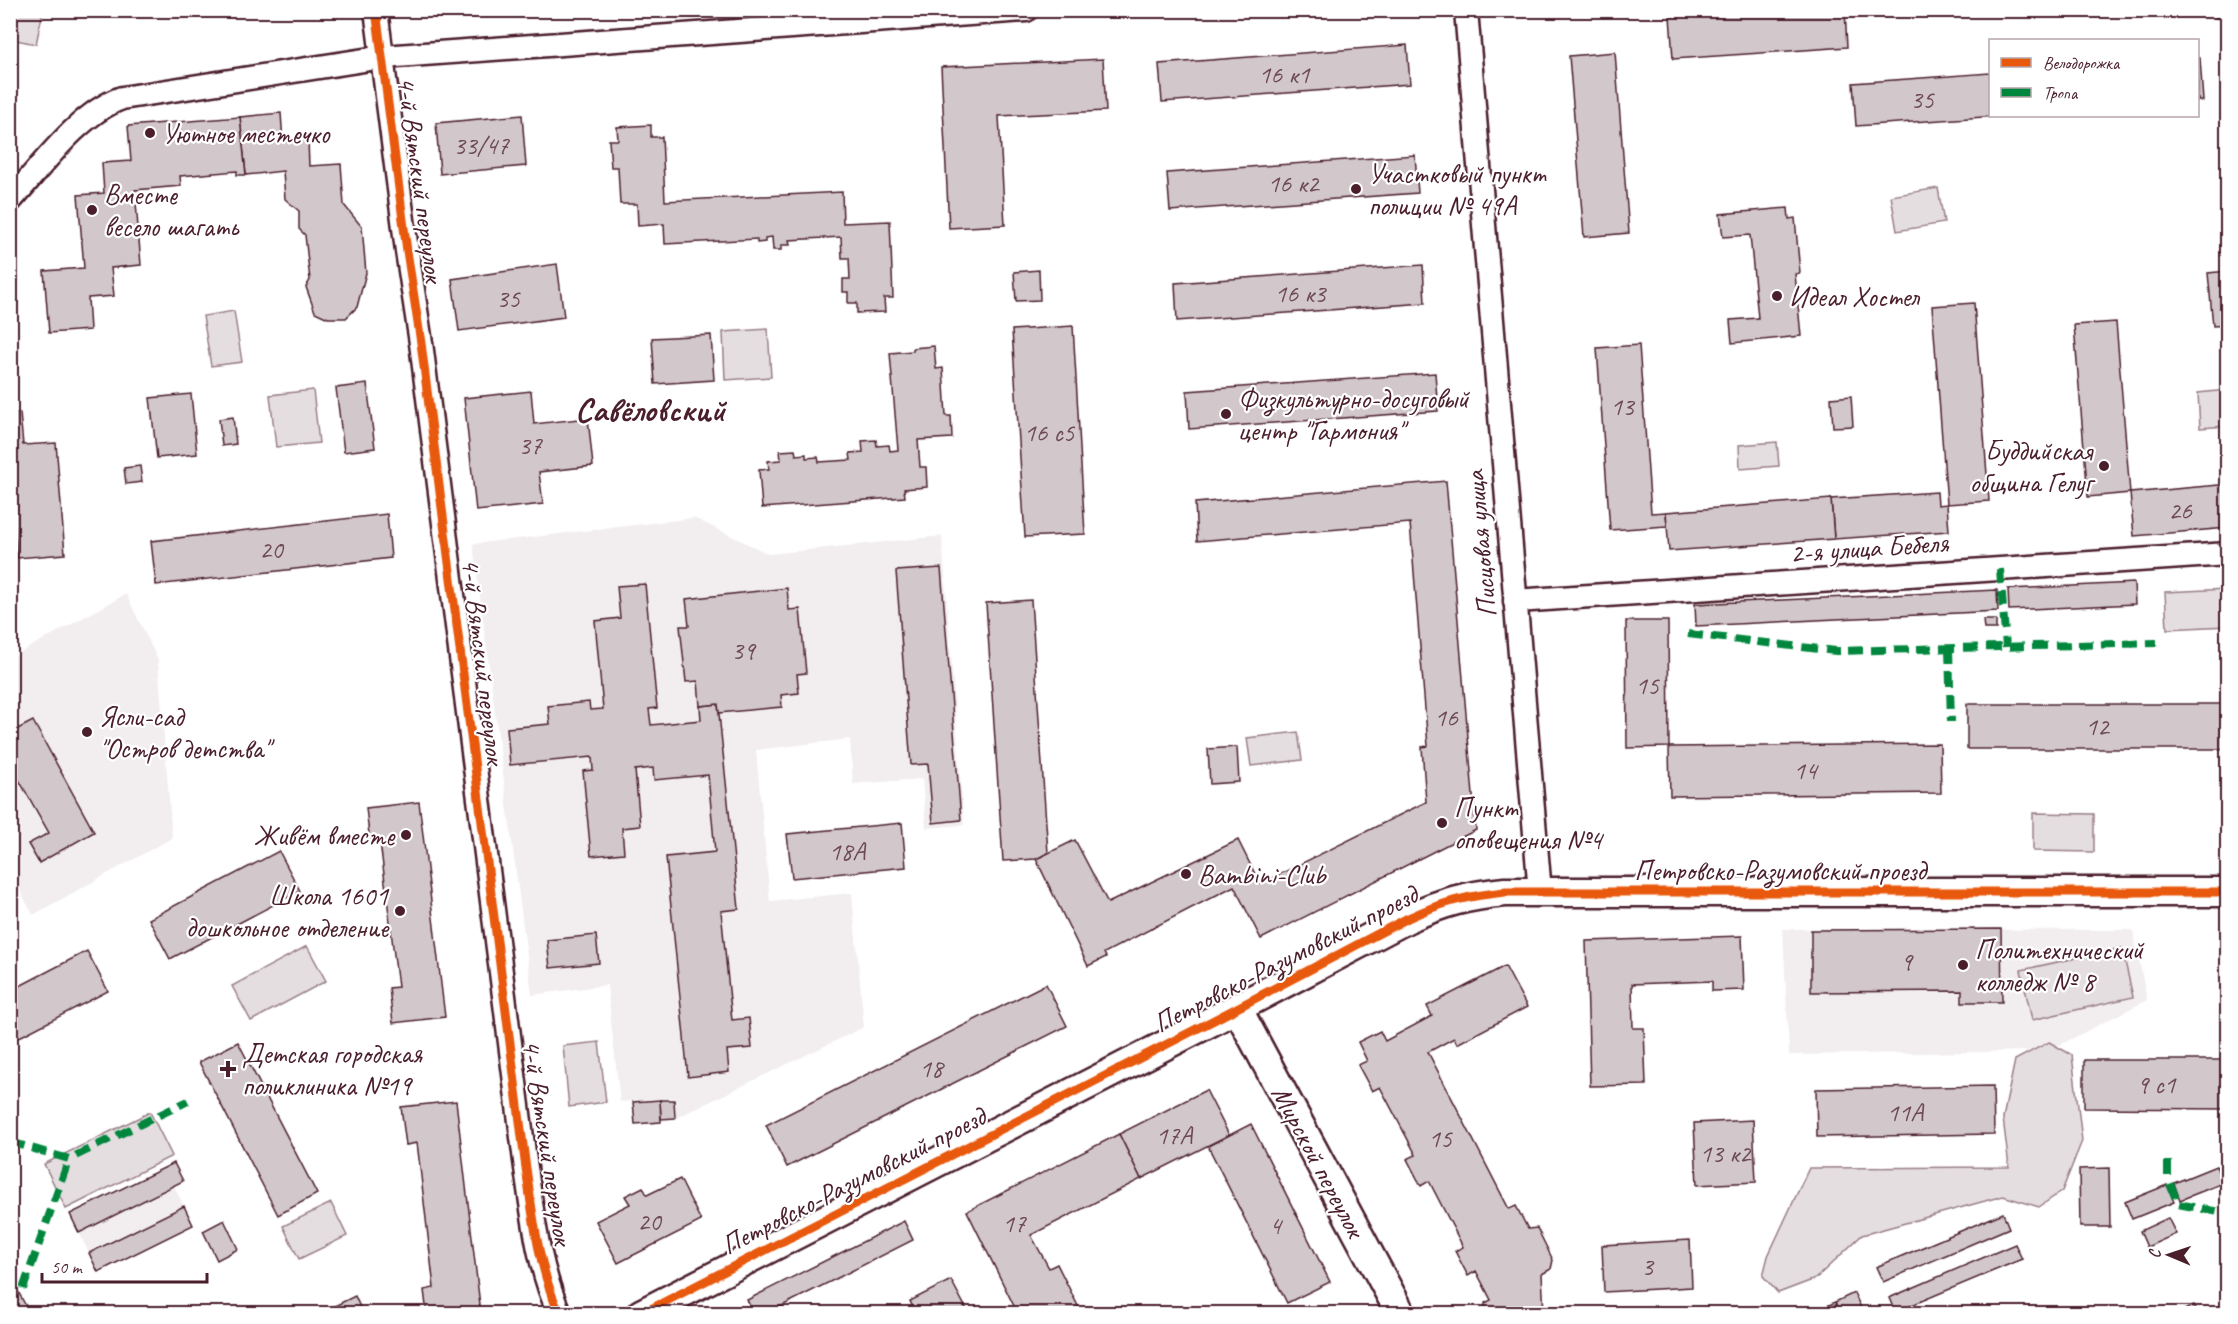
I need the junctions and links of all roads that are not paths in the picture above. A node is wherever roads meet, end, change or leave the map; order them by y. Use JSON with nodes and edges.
{"nodes":[{"id":1,"x":376,"y":10,"type":"edge"},
{"id":2,"x":1026,"y":10,"type":"edge"},
{"id":3,"x":1466,"y":10,"type":"edge"},
{"id":4,"x":383,"y":57,"type":"junction"},
{"id":5,"x":10,"y":201,"type":"edge"},
{"id":6,"x":2228,"y":554,"type":"edge"},
{"id":7,"x":1515,"y":601,"type":"junction"},
{"id":8,"x":2228,"y":892,"type":"edge"},
{"id":9,"x":1540,"y":893,"type":"junction"},
{"id":10,"x":1237,"y":1008,"type":"junction"},
{"id":11,"x":560,"y":1314,"type":"edge"},
{"id":12,"x":641,"y":1314,"type":"edge"},
{"id":13,"x":1401,"y":1314,"type":"edge"}],
"edges":[{"from":1,"to":4,"type":"street","name":"4-й Вятский переулок"},
{"from":2,"to":4,"type":"street"},
{"from":3,"to":7,"type":"street","name":"Писцовая улица"},
{"from":4,"to":5,"type":"street"},
{"from":4,"to":11,"type":"street","name":"4-й Вятский переулок"},
{"from":6,"to":7,"type":"street","name":"2-я улица Бебеля"},
{"from":7,"to":9,"type":"street","name":"Писцовая улица"},
{"from":8,"to":9,"type":"street","name":"Петровско-Разумовский проезд"},
{"from":9,"to":10,"type":"street","name":"Петровско-Разумовский проезд"},
{"from":10,"to":12,"type":"street","name":"Петровско-Разумовский проезд"},
{"from":10,"to":13,"type":"street","name":"Мирской переулок"}]}
